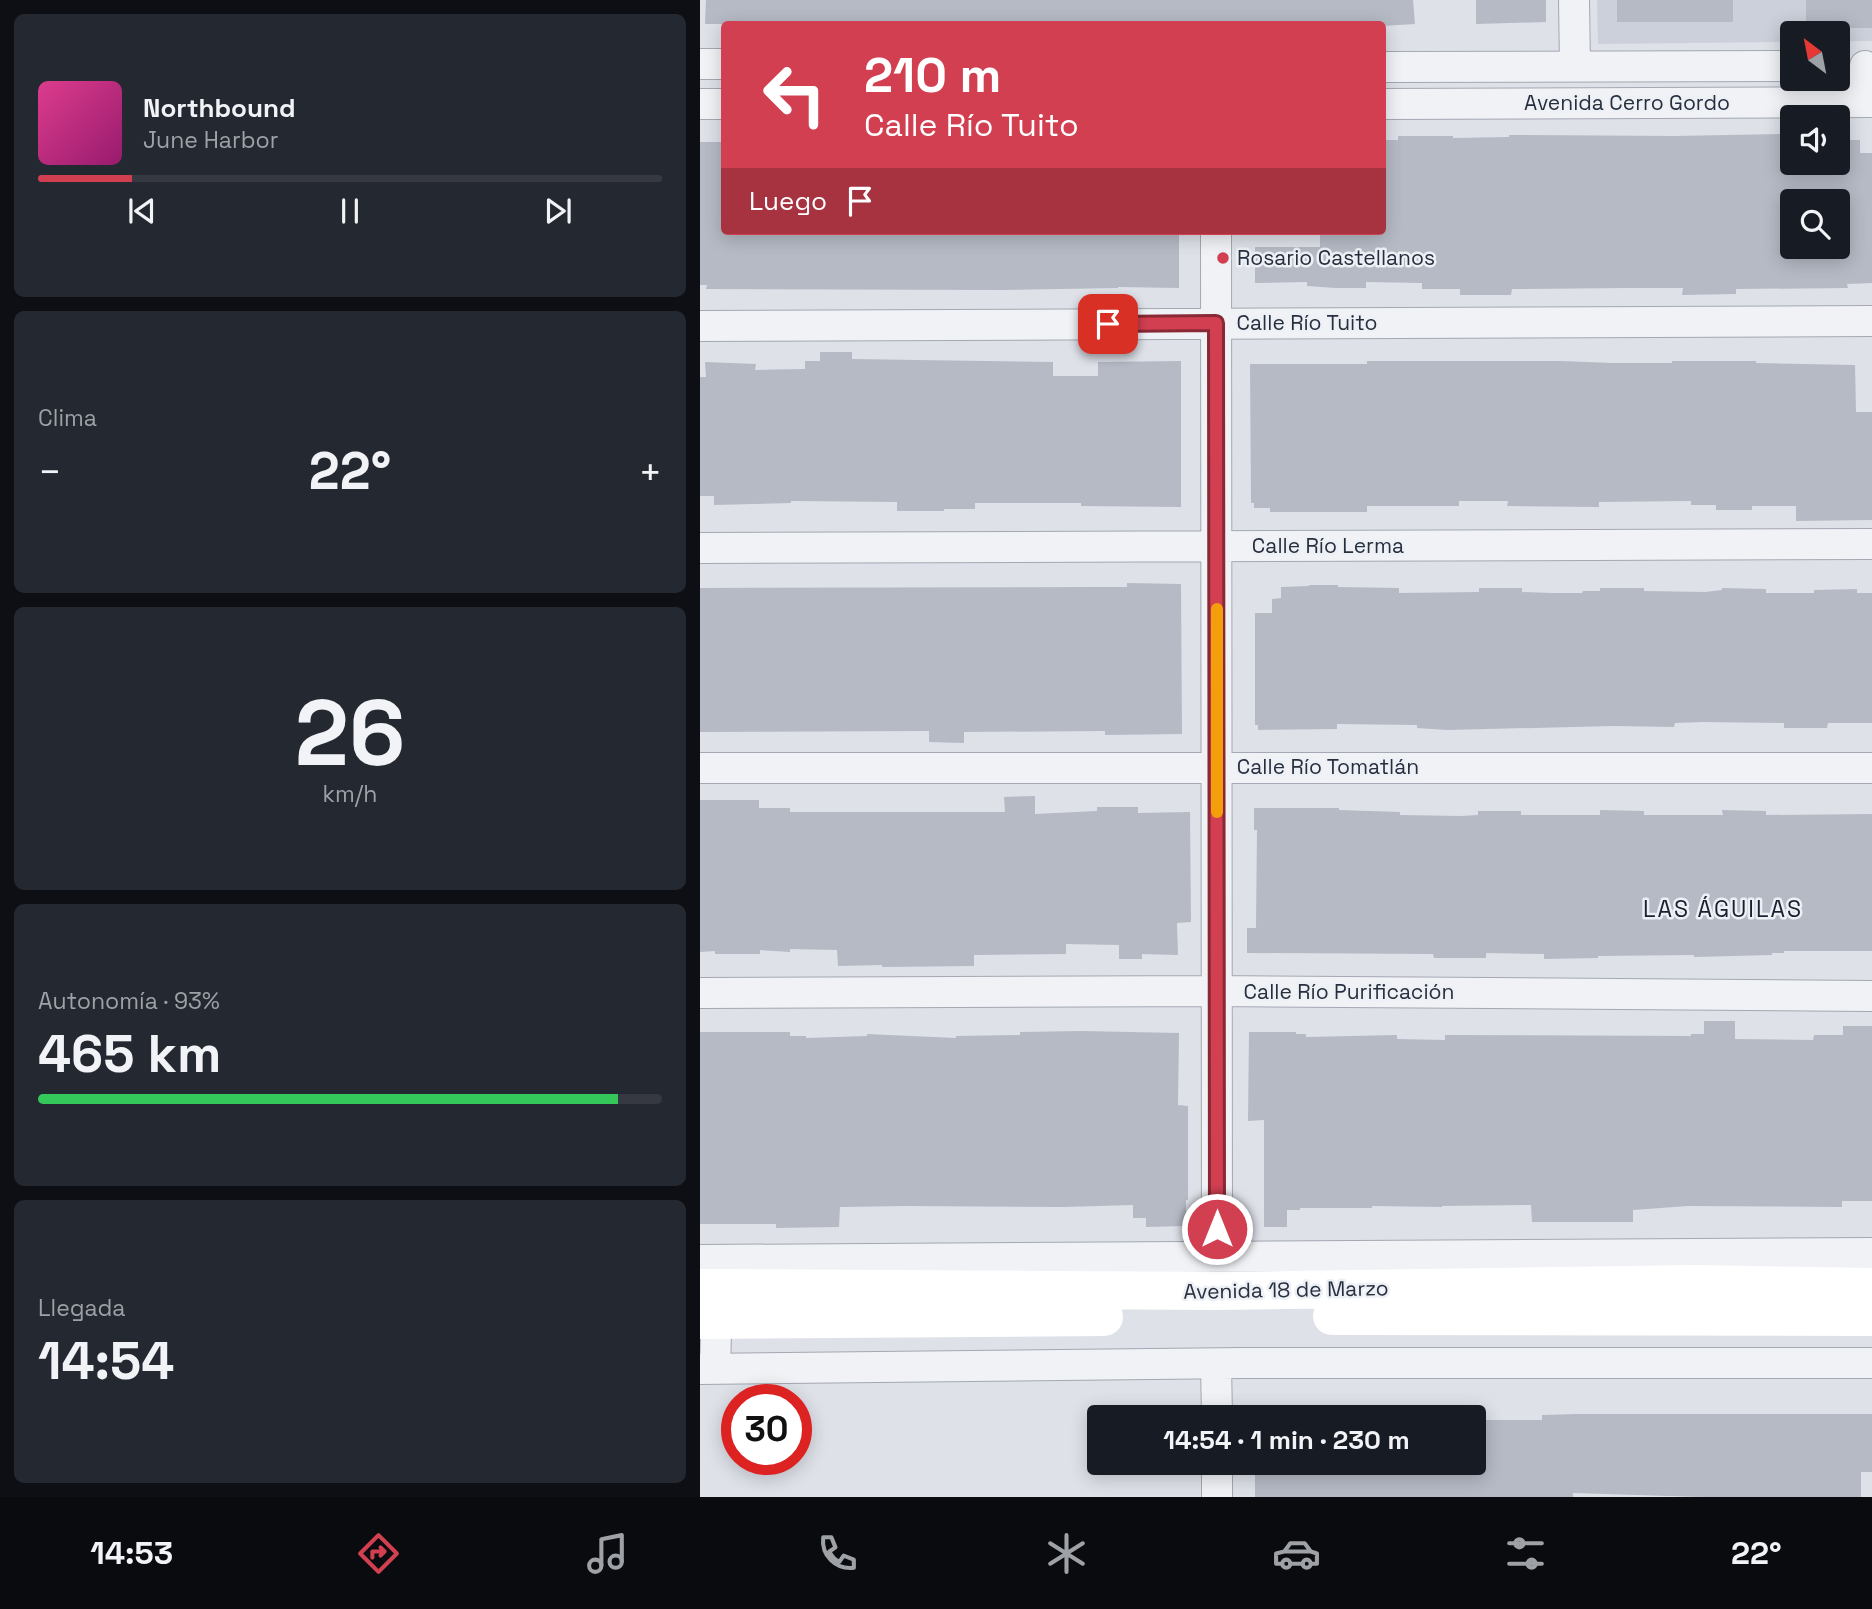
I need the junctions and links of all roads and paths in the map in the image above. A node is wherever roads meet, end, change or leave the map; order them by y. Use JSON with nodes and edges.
{"nodes":[{"id":1,"x":1574,"y":0,"type":"edge"},
{"id":2,"x":700,"y":64,"type":"edge"},
{"id":3,"x":721,"y":64,"type":"edge"},
{"id":4,"x":1386,"y":66,"type":"edge"},
{"id":5,"x":1574,"y":66,"type":"junction"},
{"id":6,"x":1780,"y":66,"type":"edge"},
{"id":7,"x":1858,"y":66,"type":"edge"},
{"id":8,"x":1868,"y":102,"type":"edge"},
{"id":9,"x":700,"y":104,"type":"edge"},
{"id":10,"x":721,"y":104,"type":"edge"},
{"id":11,"x":1386,"y":104,"type":"edge"},
{"id":12,"x":1216,"y":235,"type":"edge"},
{"id":13,"x":1872,"y":321,"type":"edge"},
{"id":14,"x":1216,"y":323,"type":"junction"},
{"id":15,"x":700,"y":326,"type":"edge"},
{"id":16,"x":1872,"y":544,"type":"edge"},
{"id":17,"x":1216,"y":547,"type":"junction"},
{"id":18,"x":700,"y":548,"type":"edge"},
{"id":19,"x":700,"y":768,"type":"edge"},
{"id":20,"x":1217,"y":768,"type":"junction"},
{"id":21,"x":1872,"y":768,"type":"edge"},
{"id":22,"x":1217,"y":991,"type":"junction"},
{"id":23,"x":700,"y":993,"type":"edge"},
{"id":24,"x":1872,"y":996,"type":"edge"},
{"id":25,"x":1872,"y":1252,"type":"edge"},
{"id":26,"x":1217,"y":1256,"type":"junction"},
{"id":27,"x":1694,"y":1269,"type":"junction"},
{"id":28,"x":1872,"y":1287,"type":"edge"},
{"id":29,"x":709,"y":1289,"type":"edge"},
{"id":30,"x":1872,"y":1317,"type":"edge"},
{"id":31,"x":1872,"y":1363,"type":"edge"},
{"id":32,"x":1216,"y":1364,"type":"junction"},
{"id":33,"x":707,"y":1369,"type":"edge"},
{"id":34,"x":1217,"y":1405,"type":"edge"},
{"id":35,"x":1217,"y":1475,"type":"edge"},
{"id":36,"x":1217,"y":1497,"type":"edge"}],
"edges":[{"from":1,"to":5,"type":"street"},
{"from":2,"to":3,"type":"street"},
{"from":4,"to":5,"type":"street","name":"Avenida Cerro Gordo"},
{"from":5,"to":6,"type":"street","name":"Avenida Cerro Gordo"},
{"from":7,"to":8,"type":"street"},
{"from":8,"to":11,"type":"street","name":"Avenida Cerro Gordo"},
{"from":9,"to":10,"type":"street"},
{"from":12,"to":14,"type":"street"},
{"from":13,"to":14,"type":"street","name":"Calle Río Tuito"},
{"from":14,"to":15,"type":"street","name":"Calle Río Tuito"},
{"from":14,"to":17,"type":"street"},
{"from":16,"to":17,"type":"street","name":"Calle Río Lerma"},
{"from":17,"to":18,"type":"street","name":"Calle Río Lerma"},
{"from":17,"to":20,"type":"street"},
{"from":19,"to":20,"type":"street","name":"Calle Río Tomatlán"},
{"from":20,"to":21,"type":"street","name":"Calle Río Tomatlán"},
{"from":20,"to":22,"type":"street"},
{"from":22,"to":23,"type":"street","name":"Calle Río Purificación"},
{"from":22,"to":24,"type":"street","name":"Calle Río Purificación"},
{"from":22,"to":26,"type":"street"},
{"from":25,"to":27,"type":"street","name":"Avenida 18 de Marzo"},
{"from":26,"to":27,"type":"street","name":"Avenida 18 de Marzo"},
{"from":26,"to":29,"type":"street","name":"Avenida 18 de Marzo"},
{"from":27,"to":28,"type":"main road","name":"Avenida 18 de Marzo"},
{"from":27,"to":29,"type":"main road","name":"Avenida 18 de Marzo"},
{"from":29,"to":30,"type":"main road","name":"Avenida 18 de Marzo"},
{"from":29,"to":33,"type":"street"},
{"from":31,"to":32,"type":"street"},
{"from":32,"to":33,"type":"street"},
{"from":32,"to":34,"type":"street"},
{"from":35,"to":36,"type":"street"}]}
